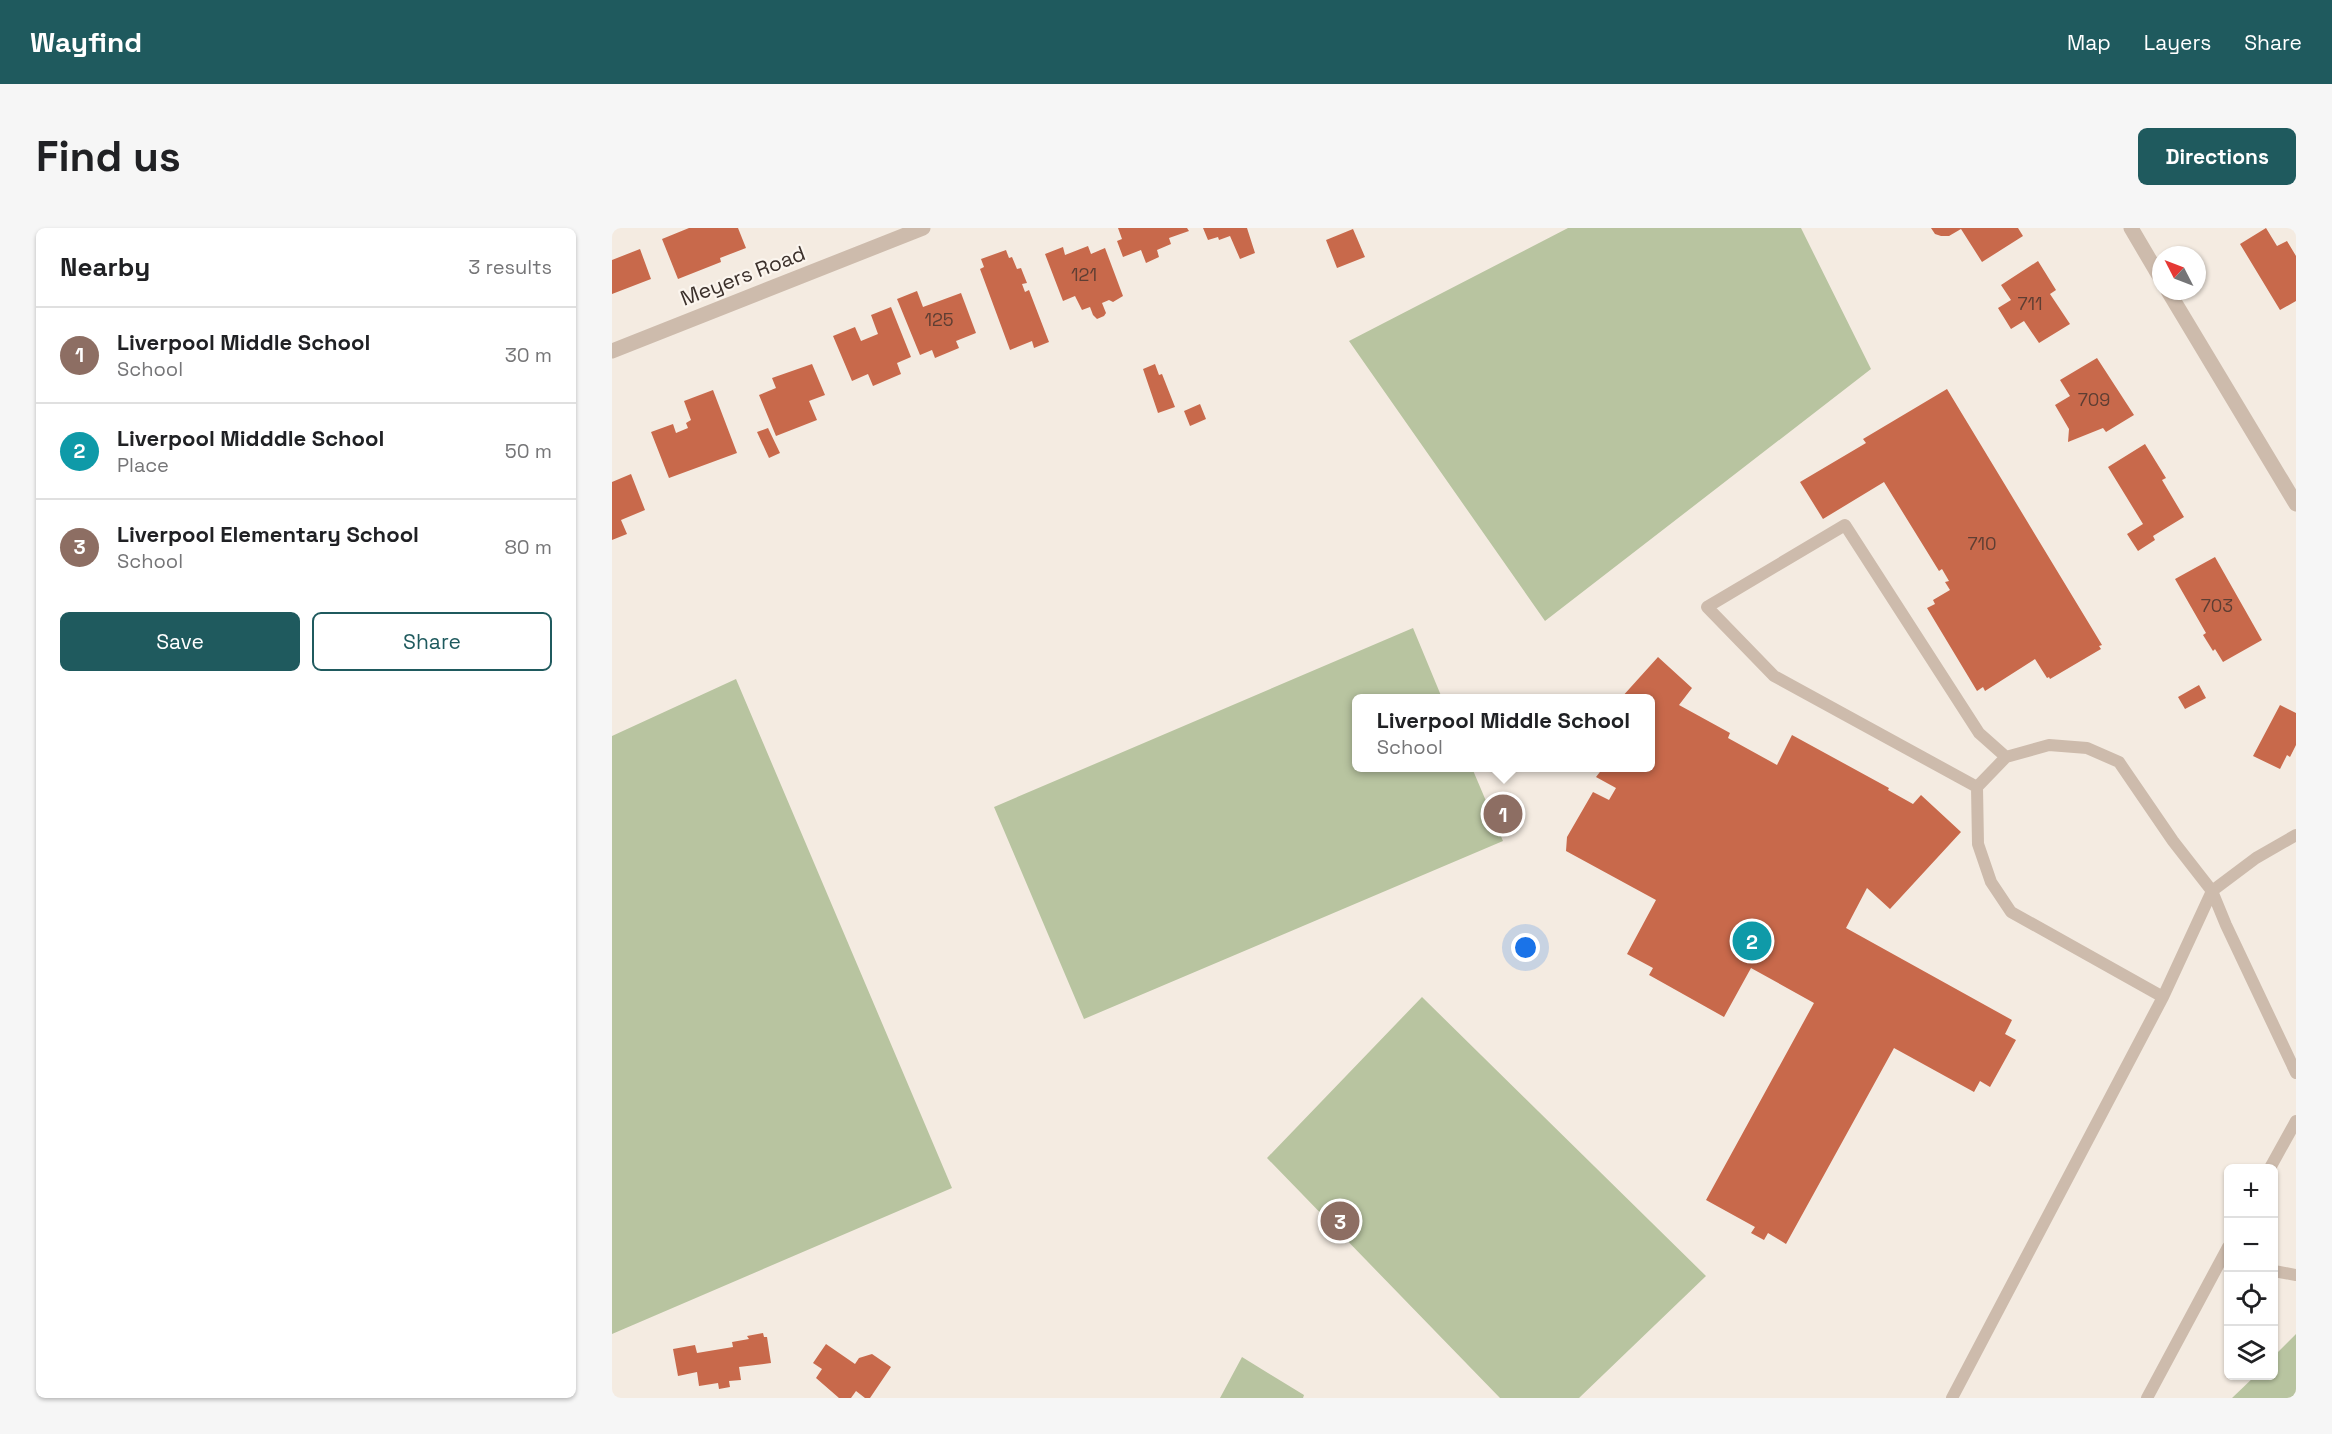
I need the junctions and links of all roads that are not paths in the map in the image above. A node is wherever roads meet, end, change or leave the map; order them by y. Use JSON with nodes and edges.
{"nodes":[{"id":1,"x":923,"y":228,"type":"edge"},
{"id":2,"x":2131,"y":228,"type":"edge"},
{"id":3,"x":2152,"y":264,"type":"edge"},
{"id":4,"x":2173,"y":300,"type":"edge"},
{"id":5,"x":612,"y":351,"type":"edge"},
{"id":6,"x":2296,"y":504,"type":"edge"},
{"id":7,"x":2006,"y":757,"type":"junction"},
{"id":8,"x":1977,"y":787,"type":"junction"},
{"id":9,"x":2296,"y":835,"type":"edge"},
{"id":10,"x":2212,"y":891,"type":"junction"},
{"id":11,"x":2163,"y":997,"type":"junction"},
{"id":12,"x":2296,"y":1073,"type":"edge"},
{"id":13,"x":2296,"y":1121,"type":"edge"},
{"id":14,"x":2273,"y":1164,"type":"edge"},
{"id":15,"x":2224,"y":1263,"type":"edge"},
{"id":16,"x":2278,"y":1272,"type":"edge"},
{"id":17,"x":2296,"y":1275,"type":"edge"},
{"id":18,"x":1952,"y":1398,"type":"edge"},
{"id":19,"x":2147,"y":1398,"type":"edge"}],
"edges":[{"from":1,"to":5,"type":"street","name":"Meyers Road"},
{"from":2,"to":3,"type":"street"},
{"from":4,"to":6,"type":"street"},
{"from":7,"to":8,"type":"lane"},
{"from":7,"to":8,"type":"lane"},
{"from":7,"to":10,"type":"lane"},
{"from":8,"to":11,"type":"lane"},
{"from":9,"to":10,"type":"lane"},
{"from":10,"to":11,"type":"lane"},
{"from":10,"to":12,"type":"lane"},
{"from":11,"to":18,"type":"lane"},
{"from":13,"to":14,"type":"lane"},
{"from":15,"to":19,"type":"lane"},
{"from":16,"to":17,"type":"lane"}]}
